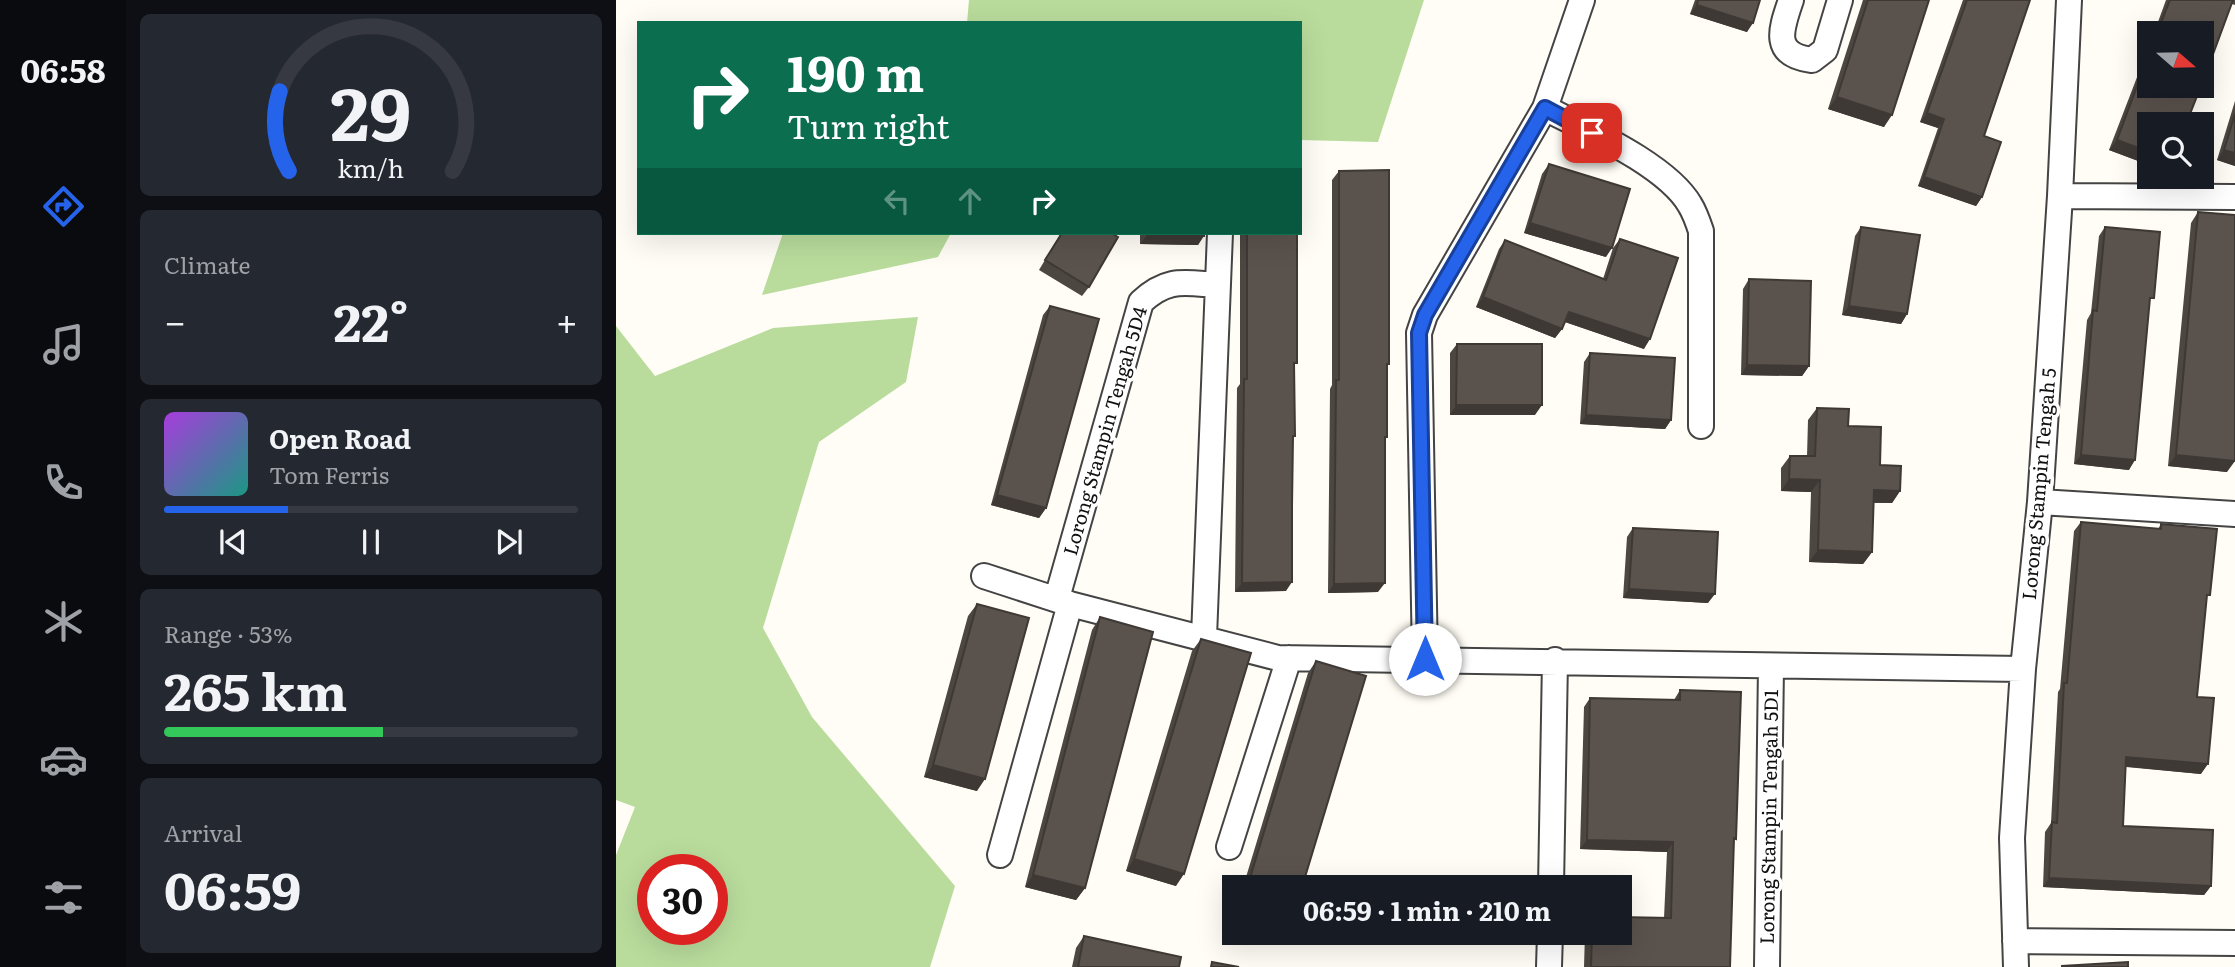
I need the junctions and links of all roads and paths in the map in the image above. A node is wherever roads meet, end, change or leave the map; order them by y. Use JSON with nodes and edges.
{"nodes":[{"id":1,"x":1582,"y":0,"type":"edge"},
{"id":2,"x":1791,"y":0,"type":"edge"},
{"id":3,"x":1840,"y":0,"type":"edge"},
{"id":4,"x":2070,"y":0,"type":"edge"},
{"id":5,"x":1545,"y":108,"type":"junction"},
{"id":6,"x":2060,"y":196,"type":"junction"},
{"id":7,"x":2235,"y":197,"type":"edge"},
{"id":8,"x":1220,"y":235,"type":"edge"},
{"id":9,"x":1217,"y":285,"type":"junction"},
{"id":10,"x":1701,"y":426,"type":"dead end"},
{"id":11,"x":2040,"y":502,"type":"junction"},
{"id":12,"x":2235,"y":514,"type":"edge"},
{"id":13,"x":984,"y":576,"type":"dead end"},
{"id":14,"x":1064,"y":601,"type":"junction"},
{"id":15,"x":1204,"y":637,"type":"junction"},
{"id":16,"x":1289,"y":658,"type":"junction"},
{"id":17,"x":1425,"y":659,"type":"junction"},
{"id":18,"x":1555,"y":660,"type":"junction"},
{"id":19,"x":1771,"y":666,"type":"junction"},
{"id":20,"x":2024,"y":669,"type":"junction"},
{"id":21,"x":1229,"y":847,"type":"dead end"},
{"id":22,"x":1000,"y":856,"type":"dead end"},
{"id":23,"x":1551,"y":875,"type":"edge"},
{"id":24,"x":2015,"y":941,"type":"junction"},
{"id":25,"x":2235,"y":943,"type":"edge"},
{"id":26,"x":1550,"y":945,"type":"edge"},
{"id":27,"x":1549,"y":967,"type":"edge"},
{"id":28,"x":1767,"y":967,"type":"edge"},
{"id":29,"x":2016,"y":967,"type":"edge"}],
"edges":[{"from":1,"to":5,"type":"street"},
{"from":2,"to":3,"type":"street"},
{"from":4,"to":6,"type":"street","name":"Lorong Stampin Tengah 5"},
{"from":5,"to":10,"type":"street"},
{"from":5,"to":17,"type":"street"},
{"from":6,"to":7,"type":"street"},
{"from":6,"to":11,"type":"street","name":"Lorong Stampin Tengah 5"},
{"from":8,"to":9,"type":"street"},
{"from":9,"to":14,"type":"street","name":"Lorong Stampin Tengah 5D4"},
{"from":9,"to":15,"type":"street"},
{"from":11,"to":12,"type":"street"},
{"from":11,"to":20,"type":"street","name":"Lorong Stampin Tengah 5"},
{"from":13,"to":14,"type":"street"},
{"from":14,"to":15,"type":"street"},
{"from":14,"to":22,"type":"street","name":"Lorong Stampin Tengah 5D4"},
{"from":15,"to":16,"type":"street"},
{"from":16,"to":17,"type":"street"},
{"from":16,"to":21,"type":"street"},
{"from":17,"to":18,"type":"street"},
{"from":18,"to":19,"type":"street"},
{"from":18,"to":23,"type":"street"},
{"from":19,"to":20,"type":"street"},
{"from":19,"to":28,"type":"street","name":"Lorong Stampin Tengah 5D1"},
{"from":20,"to":24,"type":"street","name":"Lorong Stampin Tengah 5"},
{"from":24,"to":25,"type":"street"},
{"from":24,"to":29,"type":"street","name":"Lorong Stampin Tengah 5"},
{"from":26,"to":27,"type":"street"}]}
